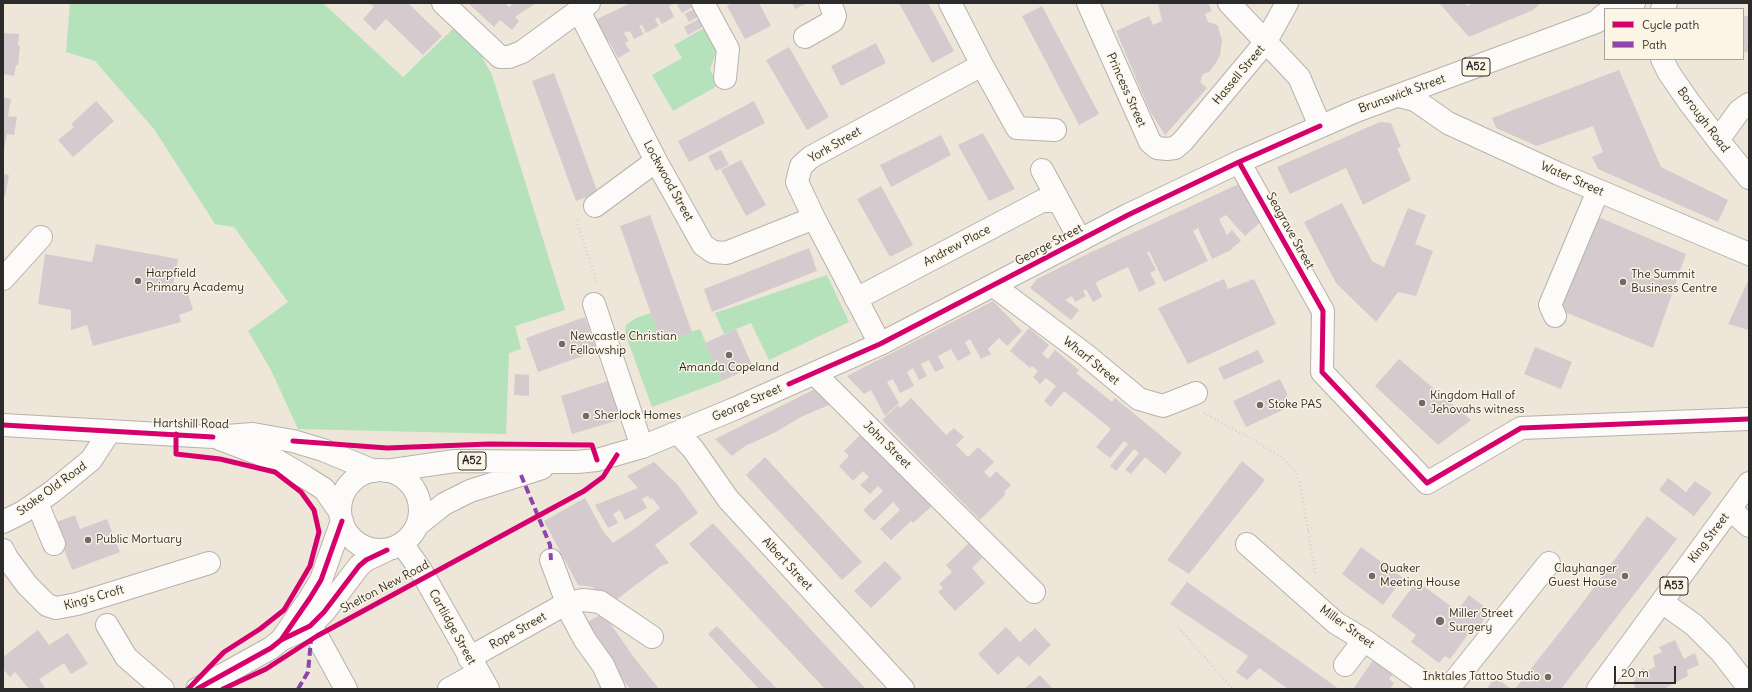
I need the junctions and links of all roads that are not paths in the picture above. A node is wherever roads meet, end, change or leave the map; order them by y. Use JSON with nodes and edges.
{"nodes":[{"id":1,"x":443,"y":3,"type":"edge"},
{"id":2,"x":704,"y":3,"type":"edge"},
{"id":3,"x":830,"y":3,"type":"edge"},
{"id":4,"x":1088,"y":3,"type":"edge"},
{"id":5,"x":1229,"y":3,"type":"edge"},
{"id":6,"x":1287,"y":3,"type":"edge"},
{"id":7,"x":1634,"y":3,"type":"edge"},
{"id":8,"x":952,"y":4,"type":"edge"},
{"id":9,"x":584,"y":7,"type":"edge"},
{"id":10,"x":1617,"y":8,"type":"edge"},
{"id":11,"x":1602,"y":20,"type":"edge"},
{"id":12,"x":805,"y":37,"type":"dead end"},
{"id":13,"x":1265,"y":43,"type":"junction"},
{"id":14,"x":1662,"y":60,"type":"edge"},
{"id":15,"x":982,"y":65,"type":"junction"},
{"id":16,"x":725,"y":78,"type":"dead end"},
{"id":17,"x":1399,"y":96,"type":"junction"},
{"id":18,"x":1749,"y":104,"type":"edge"},
{"id":19,"x":1320,"y":126,"type":"junction"},
{"id":20,"x":1055,"y":130,"type":"dead end"},
{"id":21,"x":1718,"y":140,"type":"junction"},
{"id":22,"x":1183,"y":141,"type":"joint"},
{"id":23,"x":656,"y":161,"type":"junction"},
{"id":24,"x":1239,"y":162,"type":"junction"},
{"id":25,"x":1042,"y":170,"type":"dead end"},
{"id":26,"x":1749,"y":178,"type":"edge"},
{"id":27,"x":1598,"y":191,"type":"junction"},
{"id":28,"x":1060,"y":203,"type":"junction"},
{"id":29,"x":595,"y":206,"type":"road end"},
{"id":30,"x":814,"y":218,"type":"junction"},
{"id":31,"x":41,"y":237,"type":"dead end"},
{"id":32,"x":1080,"y":240,"type":"junction"},
{"id":33,"x":1749,"y":254,"type":"edge"},
{"id":34,"x":3,"y":279,"type":"edge"},
{"id":35,"x":994,"y":286,"type":"junction"},
{"id":36,"x":856,"y":299,"type":"junction"},
{"id":37,"x":594,"y":304,"type":"road end"},
{"id":38,"x":1555,"y":316,"type":"dead end"},
{"id":39,"x":880,"y":344,"type":"junction"},
{"id":40,"x":815,"y":374,"type":"junction"},
{"id":41,"x":1187,"y":396,"type":"road end"},
{"id":42,"x":1749,"y":419,"type":"edge"},
{"id":43,"x":3,"y":425,"type":"edge"},
{"id":44,"x":110,"y":431,"type":"junction"},
{"id":45,"x":678,"y":433,"type":"junction"},
{"id":46,"x":213,"y":437,"type":"junction"},
{"id":47,"x":642,"y":447,"type":"junction"},
{"id":48,"x":568,"y":463,"type":"junction"},
{"id":49,"x":380,"y":471,"type":"junction"},
{"id":50,"x":1749,"y":484,"type":"edge"},
{"id":51,"x":37,"y":503,"type":"junction"},
{"id":52,"x":1730,"y":510,"type":"junction"},
{"id":53,"x":341,"y":517,"type":"junction"},
{"id":54,"x":3,"y":522,"type":"edge"},
{"id":55,"x":419,"y":524,"type":"junction"},
{"id":56,"x":1749,"y":526,"type":"edge"},
{"id":57,"x":54,"y":544,"type":"dead end"},
{"id":58,"x":1247,"y":544,"type":"dead end"},
{"id":59,"x":395,"y":547,"type":"junction"},
{"id":60,"x":3,"y":550,"type":"edge"},
{"id":61,"x":551,"y":560,"type":"dead end"},
{"id":62,"x":1549,"y":562,"type":"dead end"},
{"id":63,"x":209,"y":563,"type":"dead end"},
{"id":64,"x":1034,"y":592,"type":"dead end"},
{"id":65,"x":584,"y":599,"type":"junction"},
{"id":66,"x":1662,"y":602,"type":"junction"},
{"id":67,"x":108,"y":625,"type":"dead end"},
{"id":68,"x":310,"y":626,"type":"junction"},
{"id":69,"x":652,"y":637,"type":"dead end"},
{"id":70,"x":281,"y":640,"type":"junction"},
{"id":71,"x":1364,"y":640,"type":"junction"},
{"id":72,"x":1345,"y":665,"type":"dead end"},
{"id":73,"x":479,"y":673,"type":"edge"},
{"id":74,"x":1749,"y":688,"type":"edge"},
{"id":75,"x":163,"y":689,"type":"edge"},
{"id":76,"x":197,"y":689,"type":"edge"},
{"id":77,"x":346,"y":689,"type":"edge"},
{"id":78,"x":449,"y":689,"type":"edge"},
{"id":79,"x":614,"y":689,"type":"edge"},
{"id":80,"x":903,"y":689,"type":"edge"},
{"id":81,"x":1433,"y":689,"type":"edge"},
{"id":82,"x":1448,"y":689,"type":"edge"},
{"id":83,"x":1598,"y":689,"type":"edge"}],
"edges":[{"from":1,"to":9,"type":"main road"},
{"from":2,"to":16,"type":"main road"},
{"from":3,"to":12,"type":"main road"},
{"from":4,"to":22,"type":"main road","name":"Princess Street"},
{"from":5,"to":13,"type":"main road"},
{"from":6,"to":13,"type":"main road","name":"Hassell Street"},
{"from":7,"to":10,"type":"main road"},
{"from":8,"to":15,"type":"main road"},
{"from":9,"to":23,"type":"main road","name":"Lockwood Street"},
{"from":11,"to":17,"type":"main road","name":"Brunswick Street","number":"A52"},
{"from":13,"to":19,"type":"main road"},
{"from":13,"to":22,"type":"main road","name":"Hassell Street"},
{"from":14,"to":21,"type":"main road","name":"Borough Road"},
{"from":15,"to":20,"type":"main road"},
{"from":15,"to":30,"type":"main road","name":"York Street"},
{"from":17,"to":19,"type":"main road","name":"Brunswick Street","number":"A52"},
{"from":17,"to":27,"type":"main road","name":"Water Street"},
{"from":18,"to":21,"type":"main road"},
{"from":19,"to":24,"type":"main road","name":"George Street","number":"A52"},
{"from":21,"to":26,"type":"main road","name":"Borough Road"},
{"from":23,"to":29,"type":"main road"},
{"from":23,"to":30,"type":"main road","name":"Lockwood Street"},
{"from":24,"to":32,"type":"main road","name":"George Street","number":"A52"},
{"from":24,"to":42,"type":"main road","name":"Seagrave Street"},
{"from":25,"to":28,"type":"main road"},
{"from":27,"to":33,"type":"main road","name":"Water Street"},
{"from":27,"to":38,"type":"main road"},
{"from":28,"to":32,"type":"main road"},
{"from":28,"to":36,"type":"main road","name":"Andrew Place"},
{"from":30,"to":36,"type":"main road","name":"York Street"},
{"from":31,"to":34,"type":"main road"},
{"from":32,"to":35,"type":"main road","name":"George Street","number":"A52"},
{"from":35,"to":39,"type":"main road","name":"George Street","number":"A52"},
{"from":35,"to":41,"type":"main road","name":"Wharf Street"},
{"from":36,"to":39,"type":"main road","name":"York Street"},
{"from":37,"to":47,"type":"main road"},
{"from":39,"to":40,"type":"main road","name":"George Street","number":"A52"},
{"from":40,"to":45,"type":"main road","name":"George Street","number":"A52"},
{"from":40,"to":64,"type":"main road","name":"John Street"},
{"from":43,"to":44,"type":"main road","name":"Hartshill Road","number":"A52"},
{"from":44,"to":46,"type":"main road","name":"Hartshill Road","number":"A52"},
{"from":44,"to":51,"type":"main road","name":"Stoke Old Road"},
{"from":45,"to":47,"type":"main road","name":"George Street","number":"A52"},
{"from":45,"to":80,"type":"main road","name":"Albert Street"},
{"from":46,"to":49,"type":"main road","name":"Hartshill Road","number":"A52"},
{"from":46,"to":53,"type":"main road","name":"Hartshill Road","number":"A52"},
{"from":47,"to":48,"type":"main road","name":"George Street","number":"A52"},
{"from":48,"to":49,"type":"main road","number":"A52"},
{"from":48,"to":55,"type":"main road","number":"A52"},
{"from":49,"to":53,"type":"main road","number":"A52"},
{"from":49,"to":55,"type":"main road","number":"A52"},
{"from":50,"to":52,"type":"main road","name":"King Street","number":"A53"},
{"from":51,"to":54,"type":"main road","name":"Stoke Old Road"},
{"from":51,"to":57,"type":"main road"},
{"from":52,"to":56,"type":"main road"},
{"from":52,"to":66,"type":"main road","name":"King Street","number":"A53"},
{"from":53,"to":59,"type":"main road","number":"A52"},
{"from":53,"to":70,"type":"main road","name":"Shelton New Road"},
{"from":55,"to":59,"type":"main road","number":"A52"},
{"from":58,"to":71,"type":"main road","name":"Miller Street"},
{"from":59,"to":68,"type":"main road","name":"Shelton New Road"},
{"from":59,"to":73,"type":"main road","name":"Cartlidge Street"},
{"from":60,"to":63,"type":"main road","name":"King's Croft"},
{"from":61,"to":65,"type":"main road"},
{"from":62,"to":82,"type":"main road"},
{"from":65,"to":69,"type":"main road"},
{"from":65,"to":73,"type":"main road","name":"Rope Street"},
{"from":65,"to":79,"type":"main road"},
{"from":66,"to":74,"type":"main road"},
{"from":66,"to":83,"type":"main road","name":"King Street","number":"A53"},
{"from":67,"to":75,"type":"main road"},
{"from":68,"to":70,"type":"main road","name":"Shelton New Road"},
{"from":68,"to":77,"type":"main road"},
{"from":70,"to":76,"type":"main road","name":"Shelton New Road"},
{"from":71,"to":72,"type":"main road"},
{"from":71,"to":81,"type":"main road","name":"Miller Street"},
{"from":73,"to":78,"type":"main road","name":"Rope Street"}]}
